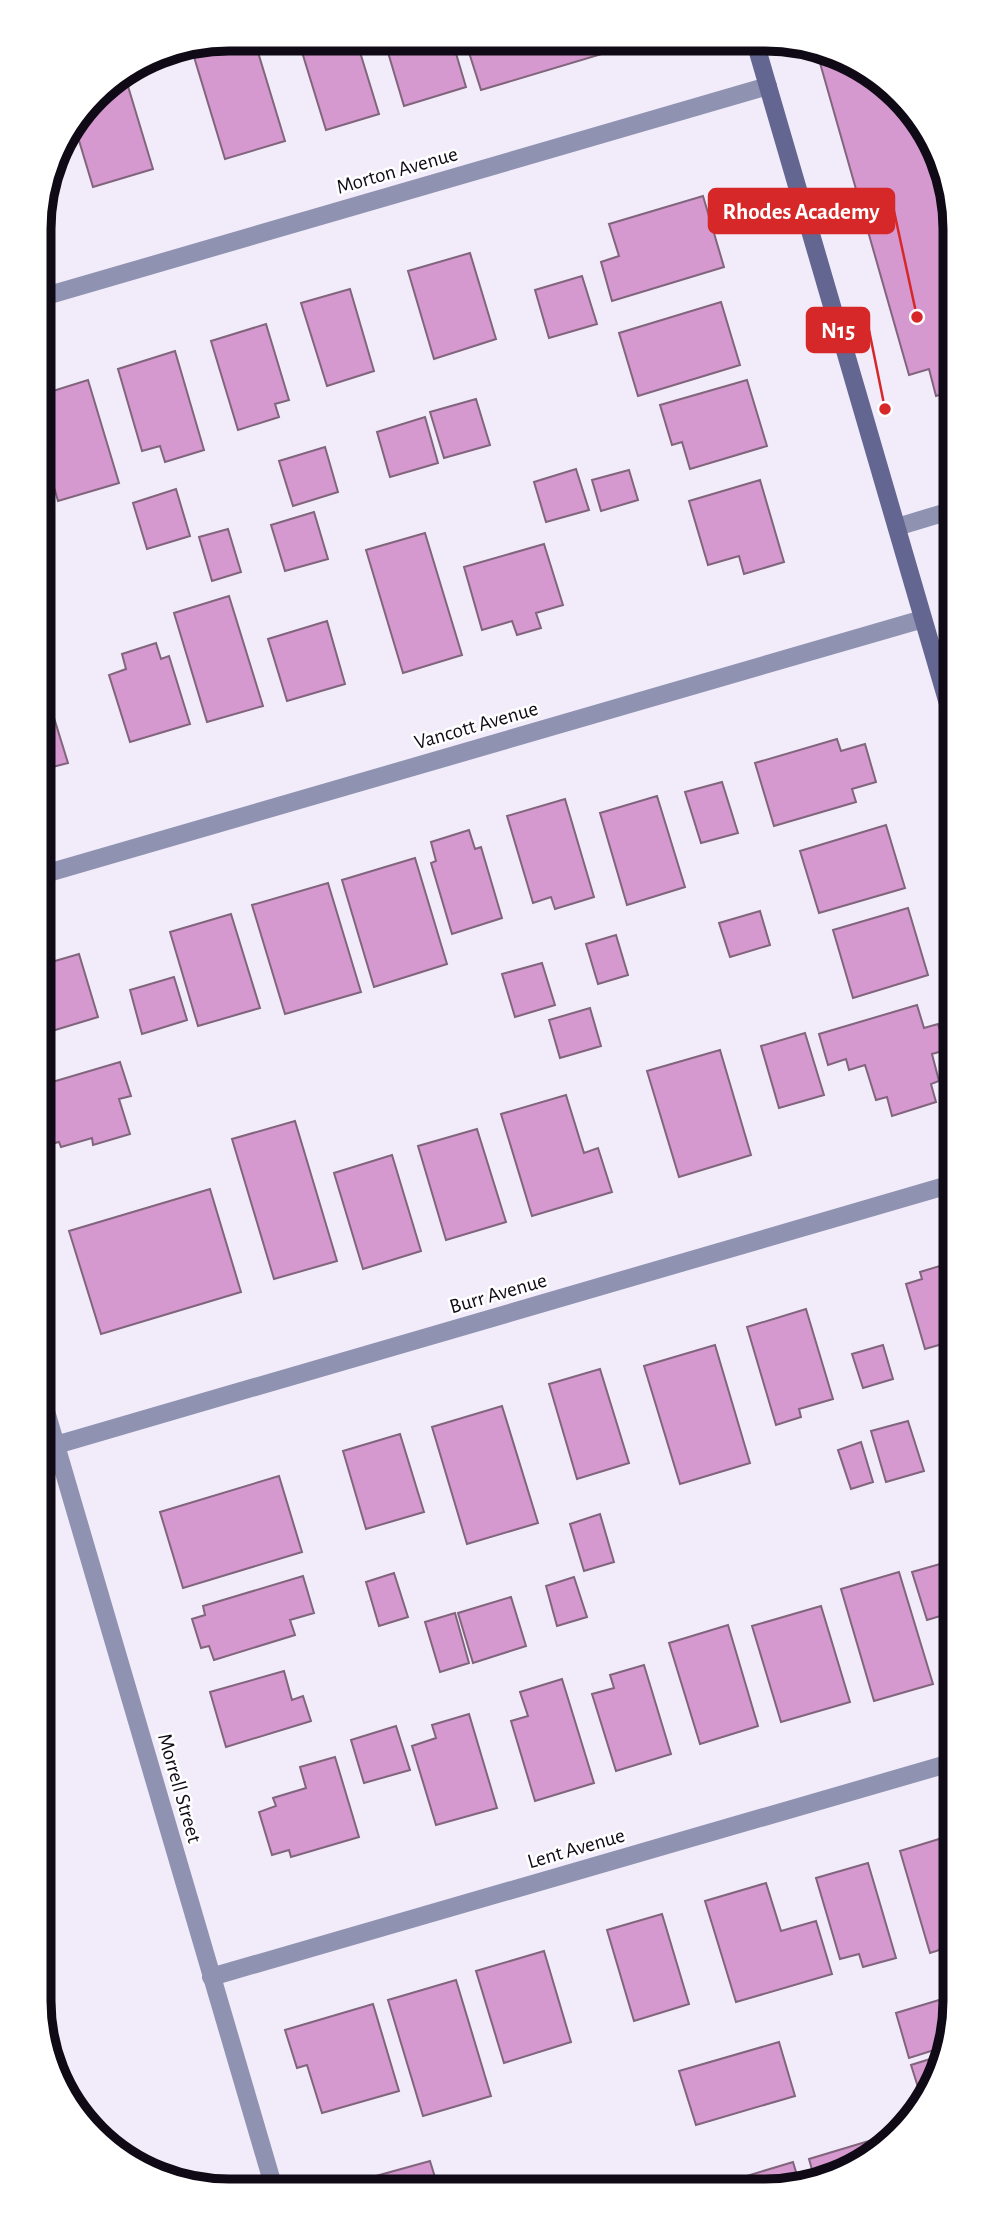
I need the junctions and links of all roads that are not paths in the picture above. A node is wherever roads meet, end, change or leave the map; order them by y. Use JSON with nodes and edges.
{"nodes":[{"id":1,"x":758,"y":51,"type":"edge"},
{"id":2,"x":768,"y":86,"type":"junction"},
{"id":3,"x":51,"y":295,"type":"edge"},
{"id":4,"x":943,"y":514,"type":"edge"},
{"id":5,"x":897,"y":527,"type":"junction"},
{"id":6,"x":923,"y":619,"type":"junction"},
{"id":7,"x":943,"y":687,"type":"edge"},
{"id":8,"x":51,"y":872,"type":"edge"},
{"id":9,"x":943,"y":1187,"type":"edge"},
{"id":10,"x":51,"y":1428,"type":"edge"},
{"id":11,"x":56,"y":1445,"type":"junction"},
{"id":12,"x":943,"y":1765,"type":"edge"},
{"id":13,"x":211,"y":1977,"type":"junction"},
{"id":14,"x":271,"y":2179,"type":"edge"}],
"edges":[{"from":1,"to":2,"type":"main road"},
{"from":2,"to":3,"type":"street","name":"Morton Avenue"},
{"from":2,"to":5,"type":"main road"},
{"from":4,"to":5,"type":"street"},
{"from":5,"to":6,"type":"main road"},
{"from":6,"to":7,"type":"main road"},
{"from":6,"to":8,"type":"street","name":"Vancott Avenue"},
{"from":9,"to":11,"type":"street","name":"Burr Avenue"},
{"from":10,"to":11,"type":"street","name":"Morrell Street"},
{"from":11,"to":13,"type":"street","name":"Morrell Street"},
{"from":12,"to":13,"type":"street","name":"Lent Avenue"},
{"from":13,"to":14,"type":"street","name":"Morrell Street"}]}
